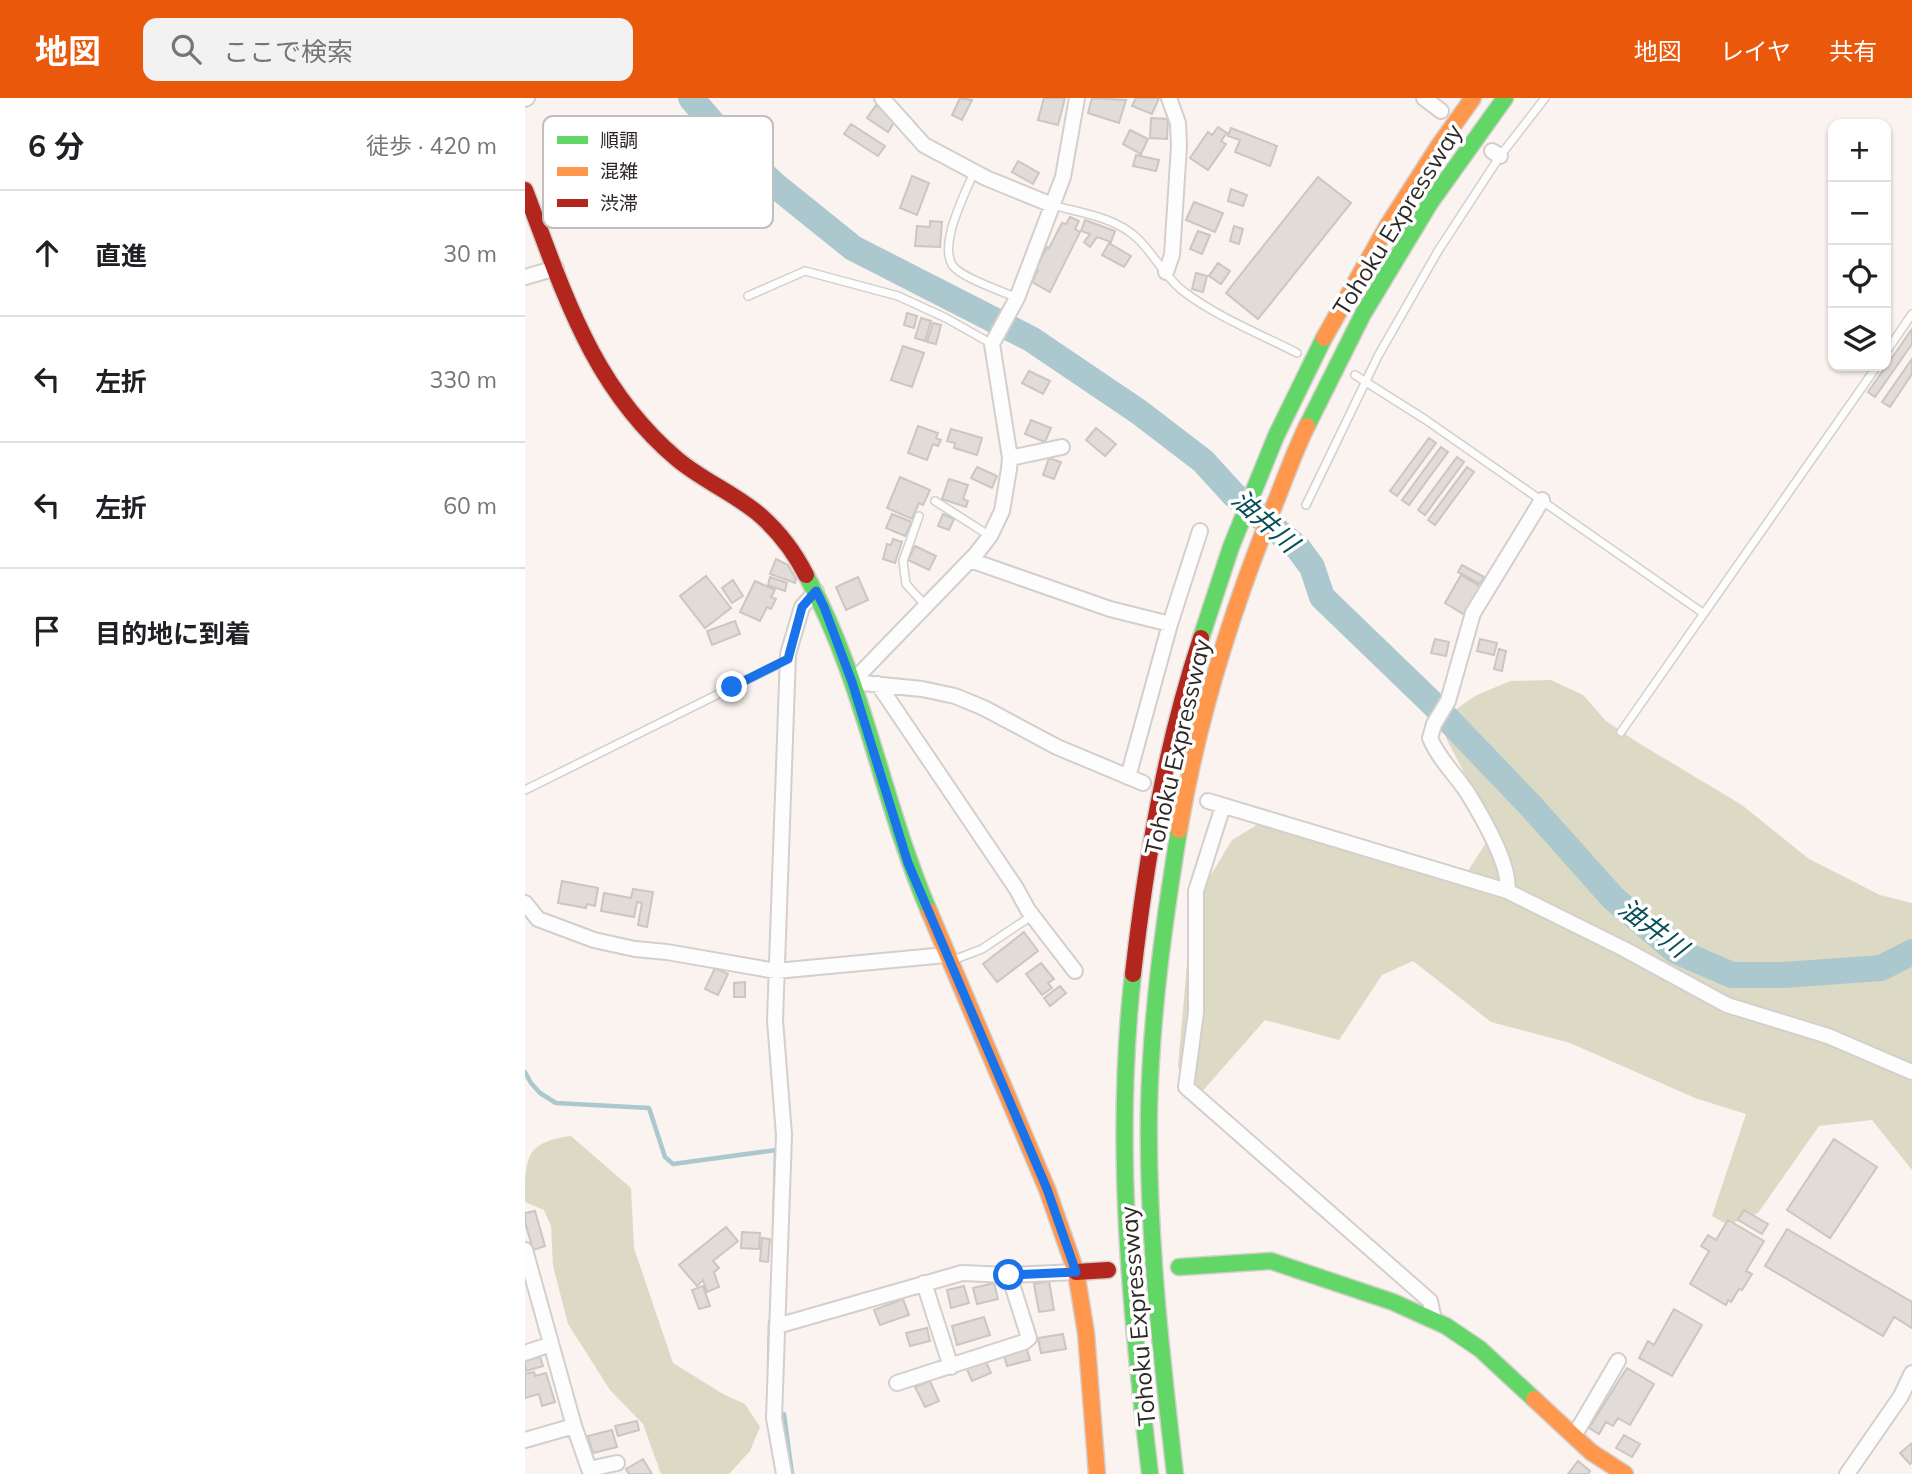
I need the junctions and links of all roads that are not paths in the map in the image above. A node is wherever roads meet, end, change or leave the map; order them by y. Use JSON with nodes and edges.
{"nodes":[{"id":1,"x":882,"y":98,"type":"edge"},
{"id":2,"x":1077,"y":98,"type":"edge"},
{"id":3,"x":1169,"y":98,"type":"edge"},
{"id":4,"x":1424,"y":98,"type":"edge"},
{"id":5,"x":1473,"y":98,"type":"edge"},
{"id":6,"x":1505,"y":98,"type":"edge"},
{"id":7,"x":1545,"y":98,"type":"edge"},
{"id":8,"x":1441,"y":111,"type":"dead end"},
{"id":9,"x":974,"y":172,"type":"junction"},
{"id":10,"x":525,"y":190,"type":"edge"},
{"id":11,"x":1052,"y":205,"type":"junction"},
{"id":12,"x":556,"y":268,"type":"junction"},
{"id":13,"x":1166,"y":272,"type":"junction"},
{"id":14,"x":525,"y":277,"type":"edge"},
{"id":15,"x":748,"y":296,"type":"dead end"},
{"id":16,"x":1015,"y":301,"type":"junction"},
{"id":17,"x":1912,"y":314,"type":"edge"},
{"id":18,"x":992,"y":344,"type":"junction"},
{"id":19,"x":1891,"y":345,"type":"edge"},
{"id":20,"x":1297,"y":353,"type":"dead end"},
{"id":21,"x":1873,"y":371,"type":"edge"},
{"id":22,"x":1355,"y":374,"type":"dead end"},
{"id":23,"x":1366,"y":380,"type":"junction"},
{"id":24,"x":1062,"y":447,"type":"dead end"},
{"id":25,"x":1010,"y":458,"type":"junction"},
{"id":26,"x":1542,"y":500,"type":"junction"},
{"id":27,"x":936,"y":501,"type":"dead end"},
{"id":28,"x":1306,"y":505,"type":"dead end"},
{"id":29,"x":919,"y":516,"type":"dead end"},
{"id":30,"x":1200,"y":531,"type":"dead end"},
{"id":31,"x":990,"y":536,"type":"junction"},
{"id":32,"x":970,"y":560,"type":"junction"},
{"id":33,"x":816,"y":591,"type":"junction"},
{"id":34,"x":926,"y":606,"type":"junction"},
{"id":35,"x":1703,"y":613,"type":"junction"},
{"id":36,"x":1170,"y":624,"type":"junction"},
{"id":37,"x":788,"y":659,"type":"junction"},
{"id":38,"x":852,"y":682,"type":"junction"},
{"id":39,"x":878,"y":684,"type":"junction"},
{"id":40,"x":1621,"y":732,"type":"dead end"},
{"id":41,"x":1128,"y":777,"type":"junction"},
{"id":42,"x":1143,"y":783,"type":"dead end"},
{"id":43,"x":525,"y":790,"type":"edge"},
{"id":44,"x":1208,"y":801,"type":"dead end"},
{"id":45,"x":1223,"y":806,"type":"junction"},
{"id":46,"x":1507,"y":891,"type":"junction"},
{"id":47,"x":525,"y":904,"type":"edge"},
{"id":48,"x":1028,"y":910,"type":"junction"},
{"id":49,"x":947,"y":958,"type":"junction"},
{"id":50,"x":776,"y":971,"type":"junction"},
{"id":51,"x":1075,"y":971,"type":"dead end"},
{"id":52,"x":1912,"y":1072,"type":"edge"},
{"id":53,"x":525,"y":1250,"type":"edge"},
{"id":54,"x":1179,"y":1267,"type":"dead end"},
{"id":55,"x":527,"y":1269,"type":"edge"},
{"id":56,"x":1108,"y":1269,"type":"dead end"},
{"id":57,"x":1076,"y":1272,"type":"junction"},
{"id":58,"x":1009,"y":1275,"type":"junction"},
{"id":59,"x":924,"y":1283,"type":"junction"},
{"id":60,"x":1434,"y":1320,"type":"junction"},
{"id":61,"x":777,"y":1326,"type":"junction"},
{"id":62,"x":551,"y":1344,"type":"junction"},
{"id":63,"x":525,"y":1353,"type":"edge"},
{"id":64,"x":1618,"y":1360,"type":"dead end"},
{"id":65,"x":951,"y":1367,"type":"junction"},
{"id":66,"x":1911,"y":1382,"type":"edge"},
{"id":67,"x":897,"y":1383,"type":"dead end"},
{"id":68,"x":574,"y":1426,"type":"junction"},
{"id":69,"x":1574,"y":1437,"type":"junction"},
{"id":70,"x":525,"y":1440,"type":"edge"},
{"id":71,"x":617,"y":1463,"type":"dead end"},
{"id":72,"x":783,"y":1474,"type":"edge"},
{"id":73,"x":1097,"y":1474,"type":"edge"},
{"id":74,"x":1150,"y":1474,"type":"edge"},
{"id":75,"x":1175,"y":1474,"type":"edge"},
{"id":76,"x":1625,"y":1474,"type":"edge"},
{"id":77,"x":1847,"y":1474,"type":"edge"}],
"edges":[{"from":1,"to":9,"type":"street"},
{"from":2,"to":11,"type":"street"},
{"from":3,"to":13,"type":"street"},
{"from":4,"to":8,"type":"street"},
{"from":5,"to":74,"type":"main road","name":"Tohoku Expressway"},
{"from":6,"to":75,"type":"main road","name":"Tohoku Expressway"},
{"from":7,"to":23,"type":"lane"},
{"from":9,"to":11,"type":"street"},
{"from":9,"to":16,"type":"lane"},
{"from":10,"to":12,"type":"main road"},
{"from":11,"to":13,"type":"lane"},
{"from":11,"to":16,"type":"street"},
{"from":12,"to":14,"type":"street"},
{"from":12,"to":33,"type":"main road"},
{"from":13,"to":20,"type":"lane"},
{"from":15,"to":18,"type":"lane"},
{"from":16,"to":18,"type":"street"},
{"from":17,"to":19,"type":"lane"},
{"from":18,"to":25,"type":"street"},
{"from":21,"to":35,"type":"lane"},
{"from":22,"to":23,"type":"lane"},
{"from":23,"to":26,"type":"lane"},
{"from":23,"to":28,"type":"lane"},
{"from":24,"to":25,"type":"street"},
{"from":25,"to":31,"type":"street"},
{"from":26,"to":35,"type":"lane"},
{"from":26,"to":46,"type":"street"},
{"from":27,"to":31,"type":"lane"},
{"from":29,"to":34,"type":"lane"},
{"from":30,"to":36,"type":"street"},
{"from":31,"to":32,"type":"street"},
{"from":32,"to":34,"type":"street"},
{"from":32,"to":36,"type":"street"},
{"from":33,"to":37,"type":"street"},
{"from":33,"to":38,"type":"main road"},
{"from":34,"to":38,"type":"street"},
{"from":35,"to":40,"type":"lane"},
{"from":36,"to":41,"type":"street"},
{"from":37,"to":43,"type":"lane"},
{"from":37,"to":50,"type":"street"},
{"from":38,"to":39,"type":"street"},
{"from":38,"to":49,"type":"main road"},
{"from":39,"to":41,"type":"street"},
{"from":39,"to":48,"type":"street"},
{"from":41,"to":42,"type":"street"},
{"from":44,"to":45,"type":"street"},
{"from":45,"to":46,"type":"street"},
{"from":45,"to":60,"type":"street"},
{"from":46,"to":52,"type":"street"},
{"from":47,"to":50,"type":"street"},
{"from":48,"to":49,"type":"lane"},
{"from":48,"to":51,"type":"street"},
{"from":49,"to":50,"type":"street"},
{"from":49,"to":57,"type":"main road"},
{"from":50,"to":61,"type":"street"},
{"from":53,"to":55,"type":"street"},
{"from":54,"to":60,"type":"main road"},
{"from":55,"to":62,"type":"street"},
{"from":56,"to":57,"type":"main road"},
{"from":57,"to":58,"type":"street"},
{"from":57,"to":73,"type":"main road"},
{"from":58,"to":59,"type":"street"},
{"from":58,"to":65,"type":"street"},
{"from":59,"to":61,"type":"street"},
{"from":59,"to":65,"type":"street"},
{"from":60,"to":69,"type":"main road"},
{"from":61,"to":72,"type":"street"},
{"from":62,"to":63,"type":"street"},
{"from":62,"to":68,"type":"street"},
{"from":64,"to":69,"type":"street"},
{"from":65,"to":67,"type":"street"},
{"from":66,"to":77,"type":"street"},
{"from":68,"to":70,"type":"street"},
{"from":68,"to":71,"type":"street"},
{"from":69,"to":76,"type":"main road"}]}
